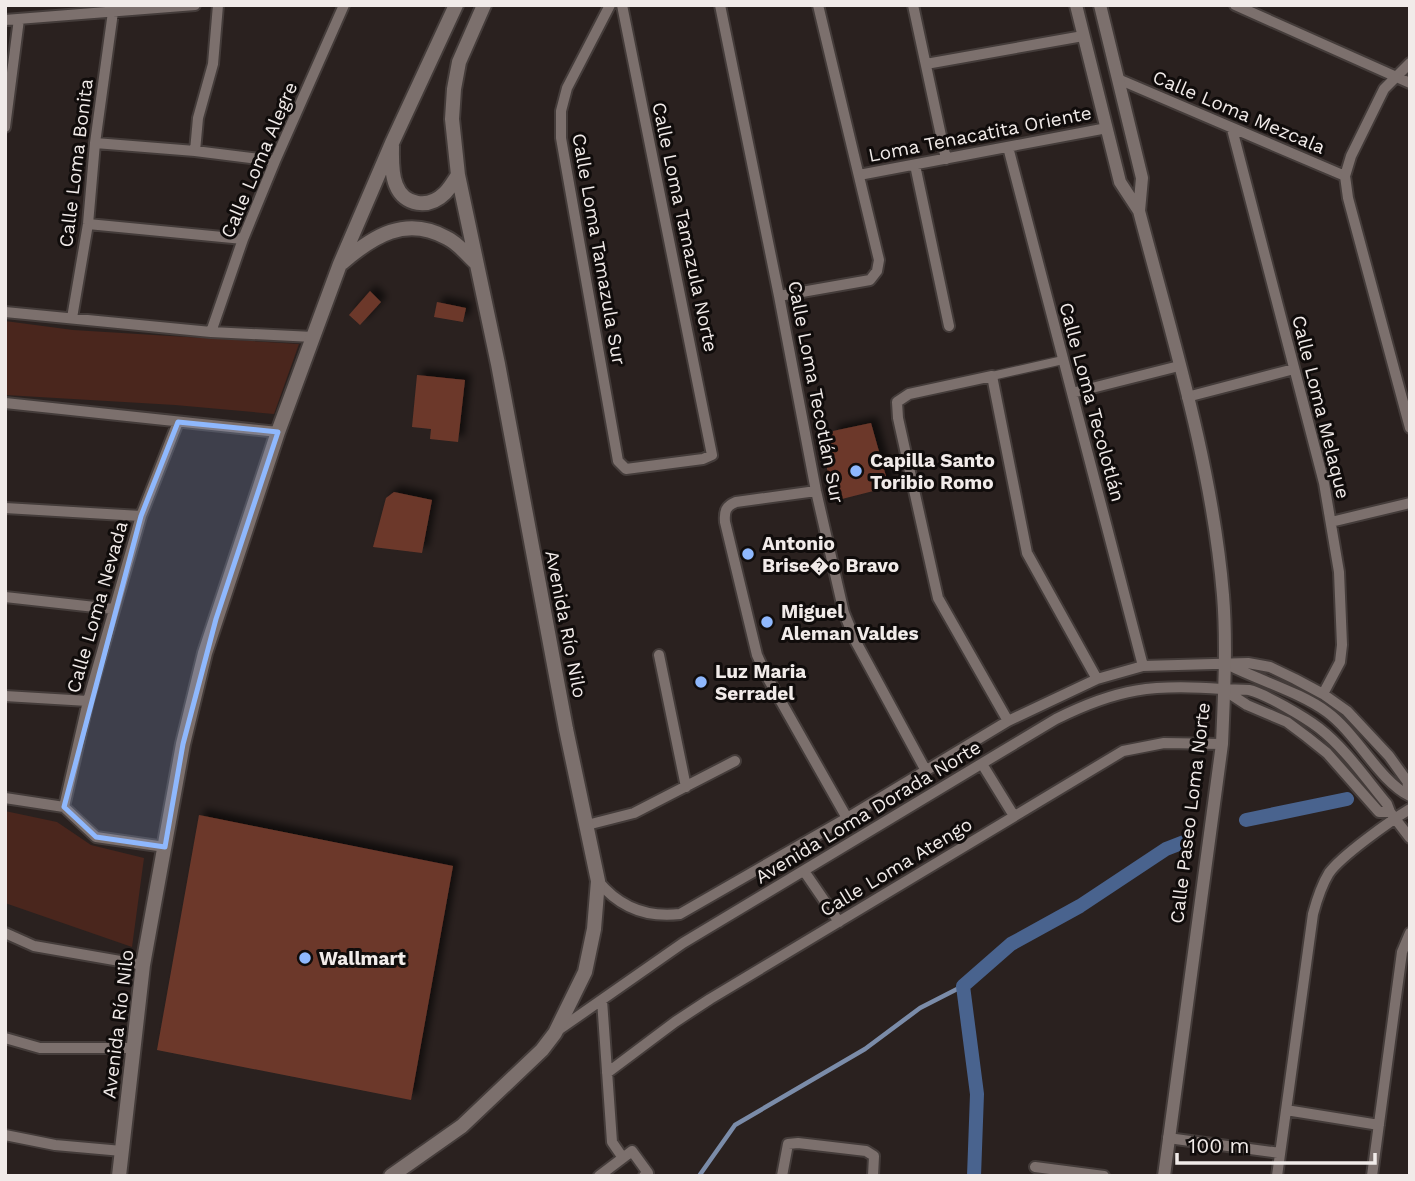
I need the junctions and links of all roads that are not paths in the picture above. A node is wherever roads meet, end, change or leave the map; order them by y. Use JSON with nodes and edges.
{"nodes":[{"id":1,"x":195,"y":5,"type":"edge"},
{"id":2,"x":218,"y":5,"type":"edge"},
{"id":3,"x":344,"y":5,"type":"edge"},
{"id":4,"x":456,"y":5,"type":"edge"},
{"id":5,"x":484,"y":5,"type":"edge"},
{"id":6,"x":610,"y":5,"type":"edge"},
{"id":7,"x":622,"y":5,"type":"edge"},
{"id":8,"x":720,"y":5,"type":"edge"},
{"id":9,"x":818,"y":5,"type":"edge"},
{"id":10,"x":913,"y":5,"type":"edge"},
{"id":11,"x":1076,"y":5,"type":"edge"},
{"id":12,"x":1100,"y":5,"type":"edge"},
{"id":13,"x":1234,"y":5,"type":"edge"},
{"id":14,"x":140,"y":7,"type":"edge"},
{"id":15,"x":44,"y":11,"type":"edge"},
{"id":16,"x":113,"y":12,"type":"junction"},
{"id":17,"x":19,"y":19,"type":"junction"},
{"id":18,"x":5,"y":20,"type":"edge"},
{"id":19,"x":1083,"y":36,"type":"junction"},
{"id":20,"x":1410,"y":63,"type":"edge"},
{"id":21,"x":926,"y":64,"type":"junction"},
{"id":22,"x":1396,"y":77,"type":"junction"},
{"id":23,"x":1118,"y":79,"type":"junction"},
{"id":24,"x":1410,"y":83,"type":"edge"},
{"id":25,"x":5,"y":127,"type":"edge"},
{"id":26,"x":1107,"y":128,"type":"junction"},
{"id":27,"x":1232,"y":129,"type":"junction"},
{"id":28,"x":95,"y":143,"type":"junction"},
{"id":29,"x":391,"y":143,"type":"junction"},
{"id":30,"x":1008,"y":147,"type":"junction"},
{"id":31,"x":195,"y":151,"type":"junction"},
{"id":32,"x":946,"y":159,"type":"junction"},
{"id":33,"x":275,"y":162,"type":"junction"},
{"id":34,"x":915,"y":165,"type":"junction"},
{"id":35,"x":859,"y":175,"type":"junction"},
{"id":36,"x":458,"y":176,"type":"junction"},
{"id":37,"x":1345,"y":176,"type":"junction"},
{"id":38,"x":1139,"y":211,"type":"junction"},
{"id":39,"x":88,"y":224,"type":"junction"},
{"id":40,"x":243,"y":239,"type":"junction"},
{"id":41,"x":477,"y":263,"type":"junction"},
{"id":42,"x":340,"y":264,"type":"junction"},
{"id":43,"x":779,"y":296,"type":"junction"},
{"id":44,"x":5,"y":312,"type":"edge"},
{"id":45,"x":72,"y":318,"type":"junction"},
{"id":46,"x":949,"y":326,"type":"dead end"},
{"id":47,"x":212,"y":332,"type":"junction"},
{"id":48,"x":313,"y":337,"type":"junction"},
{"id":49,"x":1063,"y":360,"type":"junction"},
{"id":50,"x":1179,"y":366,"type":"junction"},
{"id":51,"x":1294,"y":369,"type":"junction"},
{"id":52,"x":992,"y":376,"type":"junction"},
{"id":53,"x":1072,"y":393,"type":"junction"},
{"id":54,"x":1187,"y":397,"type":"junction"},
{"id":55,"x":1406,"y":399,"type":"edge"},
{"id":56,"x":5,"y":403,"type":"edge"},
{"id":57,"x":178,"y":422,"type":"junction"},
{"id":58,"x":1410,"y":428,"type":"edge"},
{"id":59,"x":278,"y":432,"type":"junction"},
{"id":60,"x":712,"y":455,"type":"joint"},
{"id":61,"x":816,"y":491,"type":"junction"},
{"id":62,"x":1410,"y":503,"type":"edge"},
{"id":63,"x":5,"y":509,"type":"edge"},
{"id":64,"x":141,"y":516,"type":"junction"},
{"id":65,"x":1331,"y":522,"type":"junction"},
{"id":66,"x":5,"y":597,"type":"edge"},
{"id":67,"x":113,"y":609,"type":"junction"},
{"id":68,"x":659,"y":655,"type":"dead end"},
{"id":69,"x":1224,"y":662,"type":"junction"},
{"id":70,"x":1143,"y":666,"type":"junction"},
{"id":71,"x":1097,"y":679,"type":"junction"},
{"id":72,"x":1224,"y":690,"type":"junction"},
{"id":73,"x":1323,"y":694,"type":"junction"},
{"id":74,"x":5,"y":696,"type":"edge"},
{"id":75,"x":88,"y":701,"type":"junction"},
{"id":76,"x":1008,"y":721,"type":"junction"},
{"id":77,"x":1222,"y":744,"type":"junction"},
{"id":78,"x":734,"y":761,"type":"dead end"},
{"id":79,"x":982,"y":764,"type":"junction"},
{"id":80,"x":925,"y":769,"type":"junction"},
{"id":81,"x":685,"y":787,"type":"junction"},
{"id":82,"x":1410,"y":795,"type":"edge"},
{"id":83,"x":5,"y":798,"type":"edge"},
{"id":84,"x":64,"y":807,"type":"junction"},
{"id":85,"x":1410,"y":808,"type":"edge"},
{"id":86,"x":1392,"y":815,"type":"junction"},
{"id":87,"x":1014,"y":816,"type":"junction"},
{"id":88,"x":847,"y":818,"type":"junction"},
{"id":89,"x":587,"y":825,"type":"junction"},
{"id":90,"x":1410,"y":838,"type":"edge"},
{"id":91,"x":165,"y":847,"type":"junction"},
{"id":92,"x":804,"y":871,"type":"junction"},
{"id":93,"x":598,"y":881,"type":"junction"},
{"id":94,"x":839,"y":922,"type":"junction"},
{"id":95,"x":5,"y":933,"type":"edge"},
{"id":96,"x":1410,"y":933,"type":"edge"},
{"id":97,"x":144,"y":965,"type":"junction"},
{"id":98,"x":602,"y":1000,"type":"junction"},
{"id":99,"x":555,"y":1033,"type":"junction"},
{"id":100,"x":5,"y":1038,"type":"edge"},
{"id":101,"x":134,"y":1048,"type":"junction"},
{"id":102,"x":607,"y":1073,"type":"junction"},
{"id":103,"x":1286,"y":1110,"type":"junction"},
{"id":104,"x":1379,"y":1125,"type":"junction"},
{"id":105,"x":5,"y":1135,"type":"edge"},
{"id":106,"x":1168,"y":1138,"type":"junction"},
{"id":107,"x":122,"y":1151,"type":"junction"},
{"id":108,"x":1280,"y":1153,"type":"junction"},
{"id":109,"x":623,"y":1158,"type":"junction"},
{"id":110,"x":1035,"y":1167,"type":"dead end"},
{"id":111,"x":120,"y":1176,"type":"edge"},
{"id":112,"x":391,"y":1176,"type":"edge"},
{"id":113,"x":599,"y":1176,"type":"edge"},
{"id":114,"x":644,"y":1176,"type":"edge"},
{"id":115,"x":782,"y":1176,"type":"edge"},
{"id":116,"x":873,"y":1176,"type":"edge"},
{"id":117,"x":1104,"y":1176,"type":"edge"},
{"id":118,"x":1164,"y":1176,"type":"edge"},
{"id":119,"x":1277,"y":1176,"type":"edge"},
{"id":120,"x":1373,"y":1176,"type":"edge"}],
"edges":[{"from":1,"to":14,"type":"street"},
{"from":2,"to":31,"type":"street"},
{"from":3,"to":33,"type":"street","name":"Calle Loma Alegre"},
{"from":4,"to":29,"type":"main road","name":"Avenida Río Nilo"},
{"from":5,"to":36,"type":"main road","name":"Avenida Río Nilo"},
{"from":6,"to":60,"type":"street","name":"Calle Loma Tamazula Sur"},
{"from":7,"to":60,"type":"street","name":"Calle Loma Tamazula Norte"},
{"from":8,"to":43,"type":"street","name":"Calle Loma Tecotlán Sur"},
{"from":9,"to":35,"type":"street"},
{"from":10,"to":21,"type":"street"},
{"from":11,"to":19,"type":"street","name":"Calle Paseo Loma Norte"},
{"from":12,"to":23,"type":"street","name":"Calle Paseo Loma Norte"},
{"from":13,"to":22,"type":"street"},
{"from":14,"to":16,"type":"street"},
{"from":15,"to":16,"type":"street"},
{"from":15,"to":17,"type":"street"},
{"from":16,"to":28,"type":"street","name":"Calle Loma Bonita"},
{"from":17,"to":18,"type":"street"},
{"from":17,"to":25,"type":"street"},
{"from":19,"to":21,"type":"street"},
{"from":19,"to":26,"type":"street","name":"Calle Paseo Loma Norte"},
{"from":20,"to":22,"type":"street"},
{"from":21,"to":32,"type":"street"},
{"from":22,"to":24,"type":"street"},
{"from":22,"to":37,"type":"street"},
{"from":23,"to":27,"type":"street","name":"Calle Loma Mezcala"},
{"from":23,"to":38,"type":"street","name":"Calle Paseo Loma Norte"},
{"from":26,"to":30,"type":"street","name":"Loma Tenacatita Oriente"},
{"from":26,"to":38,"type":"street","name":"Calle Paseo Loma Norte"},
{"from":27,"to":37,"type":"street","name":"Calle Loma Mezcala"},
{"from":27,"to":51,"type":"street","name":"Calle Loma Melaque"},
{"from":28,"to":31,"type":"street"},
{"from":28,"to":39,"type":"street","name":"Calle Loma Bonita"},
{"from":29,"to":36,"type":"main road"},
{"from":29,"to":42,"type":"main road","name":"Avenida Río Nilo"},
{"from":30,"to":32,"type":"street","name":"Loma Tenacatita Oriente"},
{"from":30,"to":49,"type":"street","name":"Calle Loma Tecolotlán"},
{"from":31,"to":33,"type":"street"},
{"from":32,"to":34,"type":"street","name":"Loma Tenacatita Oriente"},
{"from":33,"to":40,"type":"street","name":"Calle Loma Alegre"},
{"from":34,"to":35,"type":"street","name":"Loma Tenacatita Oriente"},
{"from":34,"to":46,"type":"street"},
{"from":35,"to":43,"type":"street"},
{"from":36,"to":41,"type":"main road","name":"Avenida Río Nilo"},
{"from":37,"to":55,"type":"street"},
{"from":38,"to":50,"type":"street","name":"Calle Paseo Loma Norte"},
{"from":39,"to":40,"type":"street"},
{"from":39,"to":45,"type":"street","name":"Calle Loma Bonita"},
{"from":40,"to":47,"type":"street","name":"Calle Loma Alegre"},
{"from":41,"to":42,"type":"main road"},
{"from":41,"to":89,"type":"main road","name":"Avenida Río Nilo"},
{"from":42,"to":48,"type":"main road","name":"Avenida Río Nilo"},
{"from":43,"to":61,"type":"street","name":"Calle Loma Tecotlán Sur"},
{"from":44,"to":45,"type":"street"},
{"from":45,"to":47,"type":"street"},
{"from":47,"to":48,"type":"street"},
{"from":48,"to":59,"type":"main road","name":"Avenida Río Nilo"},
{"from":49,"to":52,"type":"street"},
{"from":49,"to":53,"type":"street","name":"Calle Loma Tecolotlán"},
{"from":50,"to":53,"type":"street"},
{"from":50,"to":54,"type":"street","name":"Calle Paseo Loma Norte"},
{"from":51,"to":54,"type":"street"},
{"from":51,"to":65,"type":"street","name":"Calle Loma Melaque"},
{"from":52,"to":71,"type":"street"},
{"from":52,"to":76,"type":"street"},
{"from":53,"to":70,"type":"street","name":"Calle Loma Tecolotlán"},
{"from":54,"to":69,"type":"street","name":"Calle Paseo Loma Norte"},
{"from":55,"to":58,"type":"street"},
{"from":56,"to":57,"type":"street"},
{"from":57,"to":59,"type":"street"},
{"from":57,"to":64,"type":"street","name":"Calle Loma Nevada"},
{"from":59,"to":91,"type":"main road","name":"Avenida Río Nilo"},
{"from":61,"to":80,"type":"street","name":"Calle Loma Tecotlán Sur"},
{"from":61,"to":88,"type":"street"},
{"from":62,"to":65,"type":"street"},
{"from":63,"to":64,"type":"street"},
{"from":64,"to":67,"type":"street","name":"Calle Loma Nevada"},
{"from":65,"to":73,"type":"street","name":"Calle Loma Melaque"},
{"from":66,"to":67,"type":"street"},
{"from":67,"to":75,"type":"street","name":"Calle Loma Nevada"},
{"from":68,"to":81,"type":"street"},
{"from":69,"to":70,"type":"street","name":"Avenida Loma Dorada Norte"},
{"from":69,"to":72,"type":"street","name":"Calle Paseo Loma Norte"},
{"from":69,"to":73,"type":"street","name":"Avenida Loma Dorada Norte"},
{"from":69,"to":82,"type":"street","name":"Avenida Loma Dorada Norte"},
{"from":70,"to":71,"type":"street","name":"Avenida Loma Dorada Norte"},
{"from":71,"to":76,"type":"street","name":"Avenida Loma Dorada Norte"},
{"from":72,"to":77,"type":"street","name":"Calle Paseo Loma Norte"},
{"from":72,"to":79,"type":"street","name":"Avenida Loma Dorada Norte"},
{"from":72,"to":86,"type":"street","name":"Avenida Loma Dorada Norte"},
{"from":73,"to":82,"type":"street","name":"Avenida Loma Dorada Norte"},
{"from":74,"to":75,"type":"street"},
{"from":75,"to":84,"type":"street","name":"Calle Loma Nevada"},
{"from":76,"to":80,"type":"street","name":"Avenida Loma Dorada Norte"},
{"from":77,"to":87,"type":"street","name":"Calle Loma Atengo"},
{"from":77,"to":106,"type":"street","name":"Calle Paseo Loma Norte"},
{"from":78,"to":81,"type":"street"},
{"from":79,"to":87,"type":"street"},
{"from":79,"to":92,"type":"street","name":"Avenida Loma Dorada Norte"},
{"from":80,"to":88,"type":"street","name":"Avenida Loma Dorada Norte"},
{"from":81,"to":89,"type":"street"},
{"from":83,"to":84,"type":"street"},
{"from":84,"to":91,"type":"street"},
{"from":85,"to":86,"type":"street"},
{"from":86,"to":90,"type":"street","name":"Avenida Loma Dorada Norte"},
{"from":86,"to":103,"type":"street"},
{"from":87,"to":94,"type":"street","name":"Calle Loma Atengo"},
{"from":88,"to":93,"type":"street","name":"Avenida Loma Dorada Norte"},
{"from":89,"to":93,"type":"main road","name":"Avenida Río Nilo"},
{"from":91,"to":97,"type":"main road","name":"Avenida Río Nilo"},
{"from":92,"to":94,"type":"street"},
{"from":92,"to":98,"type":"street","name":"Avenida Loma Dorada Norte"},
{"from":93,"to":99,"type":"main road","name":"Avenida Río Nilo"},
{"from":94,"to":102,"type":"street","name":"Calle Loma Atengo"},
{"from":95,"to":97,"type":"street"},
{"from":96,"to":104,"type":"street"},
{"from":97,"to":101,"type":"main road","name":"Avenida Río Nilo"},
{"from":98,"to":99,"type":"street","name":"Avenida Loma Dorada Norte"},
{"from":98,"to":102,"type":"street"},
{"from":99,"to":112,"type":"main road","name":"Avenida Río Nilo"},
{"from":100,"to":101,"type":"street"},
{"from":101,"to":107,"type":"main road","name":"Avenida Río Nilo"},
{"from":102,"to":109,"type":"street"},
{"from":103,"to":104,"type":"street"},
{"from":103,"to":108,"type":"street"},
{"from":104,"to":120,"type":"street"},
{"from":105,"to":107,"type":"street"},
{"from":106,"to":108,"type":"street"},
{"from":106,"to":118,"type":"street","name":"Calle Paseo Loma Norte"},
{"from":107,"to":111,"type":"main road","name":"Avenida Río Nilo"},
{"from":108,"to":119,"type":"street"},
{"from":109,"to":113,"type":"street"},
{"from":109,"to":114,"type":"street"},
{"from":110,"to":117,"type":"street"},
{"from":115,"to":116,"type":"street"}]}
